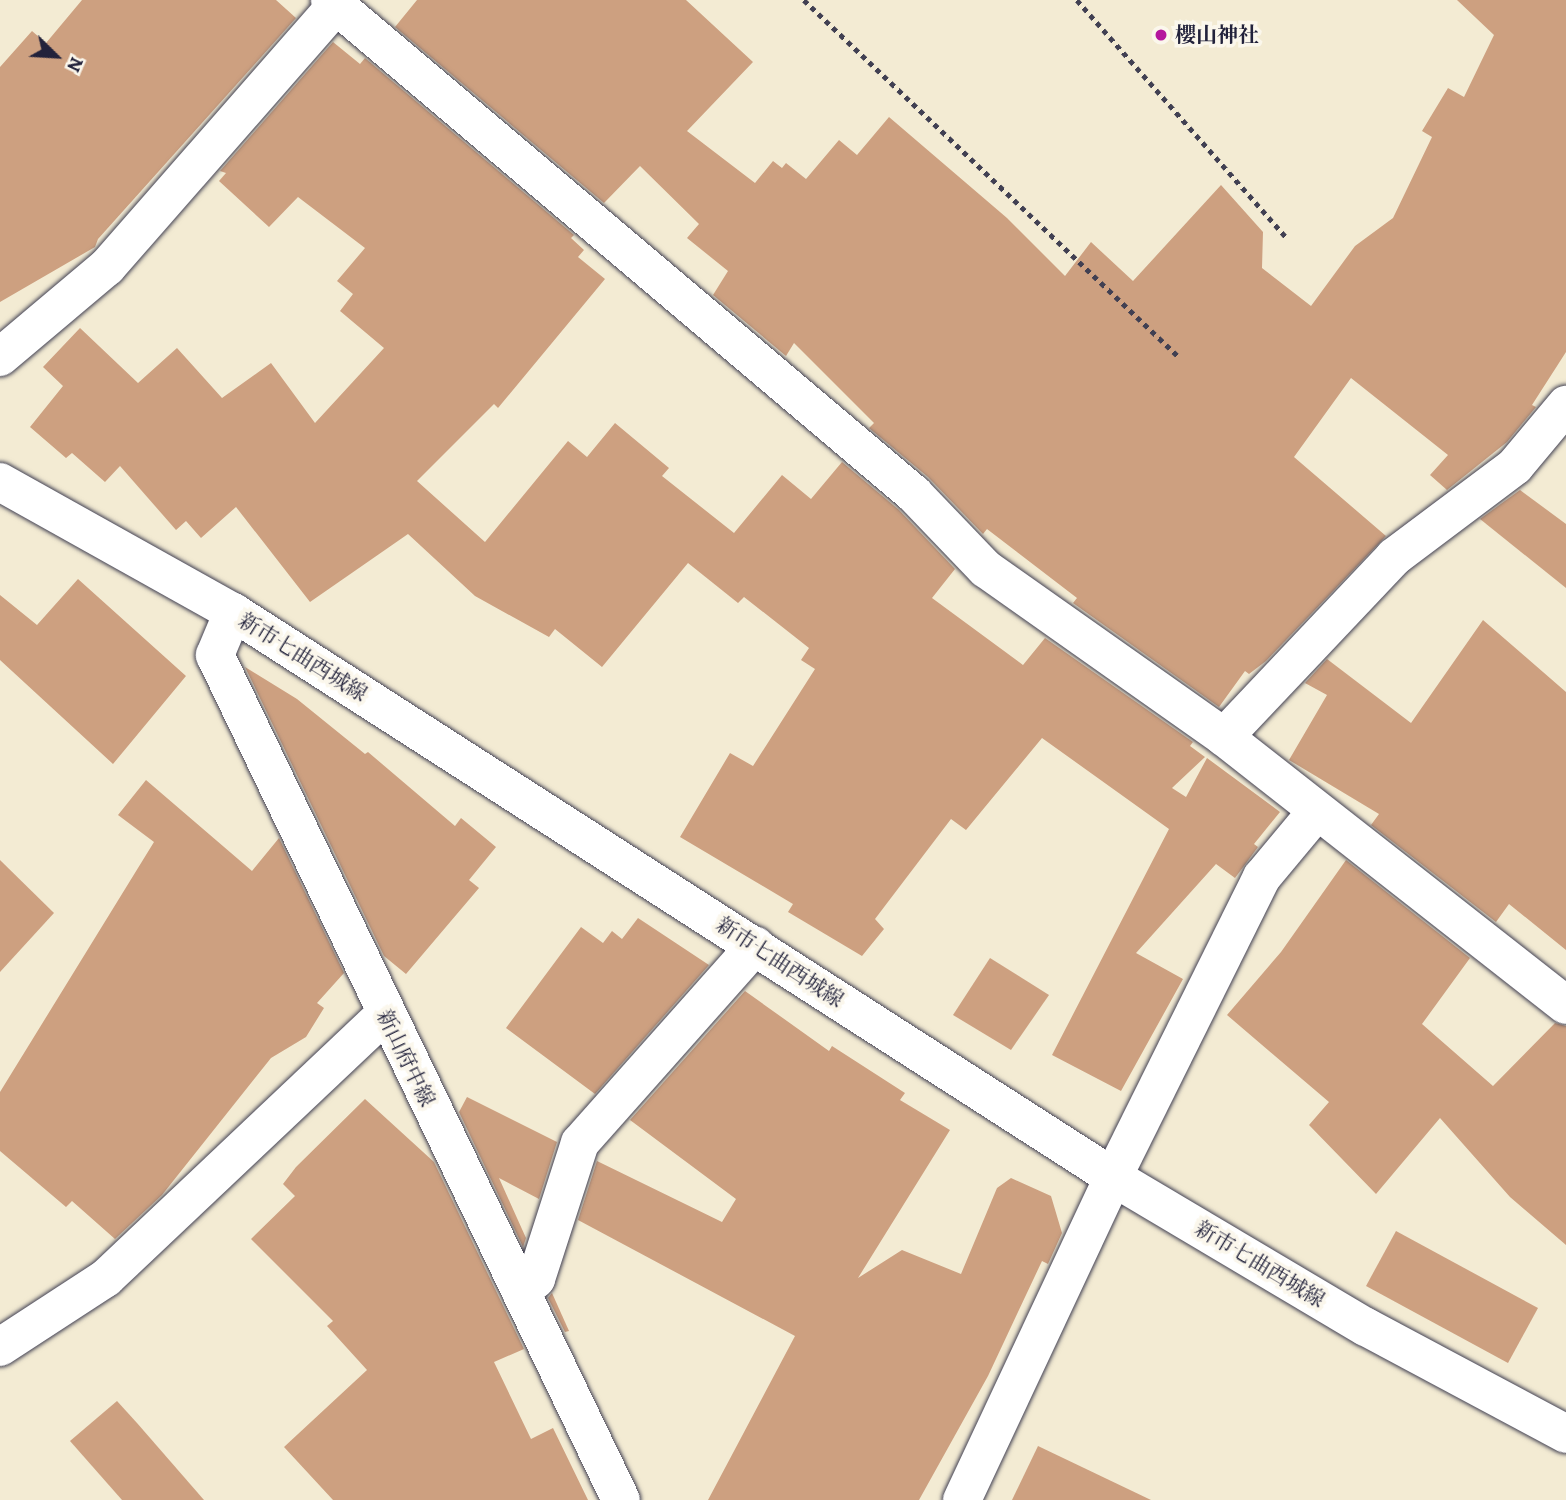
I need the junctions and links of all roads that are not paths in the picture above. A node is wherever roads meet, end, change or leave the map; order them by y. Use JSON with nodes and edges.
{"nodes":[{"id":1,"x":333,"y":3,"type":"edge"},
{"id":2,"x":0,"y":357,"type":"edge"},
{"id":3,"x":1566,"y":405,"type":"edge"},
{"id":4,"x":0,"y":482,"type":"edge"},
{"id":5,"x":233,"y":612,"type":"junction"},
{"id":6,"x":1224,"y":737,"type":"junction"},
{"id":7,"x":1317,"y":811,"type":"junction"},
{"id":8,"x":755,"y":946,"type":"junction"},
{"id":9,"x":1566,"y":1005,"type":"edge"},
{"id":10,"x":385,"y":1014,"type":"junction"},
{"id":11,"x":1113,"y":1177,"type":"junction"},
{"id":12,"x":521,"y":1292,"type":"junction"},
{"id":13,"x":0,"y":1347,"type":"edge"},
{"id":14,"x":1566,"y":1434,"type":"edge"},
{"id":15,"x":621,"y":1500,"type":"edge"},
{"id":16,"x":962,"y":1500,"type":"edge"}],
"edges":[{"from":1,"to":2,"type":"street"},
{"from":1,"to":6,"type":"street"},
{"from":3,"to":6,"type":"street"},
{"from":4,"to":5,"type":"street","name":"新市七曲西城線"},
{"from":5,"to":8,"type":"street","name":"新市七曲西城線"},
{"from":5,"to":10,"type":"street","name":"新山府中線"},
{"from":6,"to":7,"type":"street"},
{"from":7,"to":9,"type":"street"},
{"from":7,"to":11,"type":"street"},
{"from":8,"to":11,"type":"street","name":"新市七曲西城線"},
{"from":8,"to":12,"type":"street"},
{"from":10,"to":12,"type":"street","name":"新山府中線"},
{"from":10,"to":13,"type":"street"},
{"from":11,"to":14,"type":"street","name":"新市七曲西城線"},
{"from":11,"to":16,"type":"street"},
{"from":12,"to":15,"type":"street","name":"新山府中線"}]}
